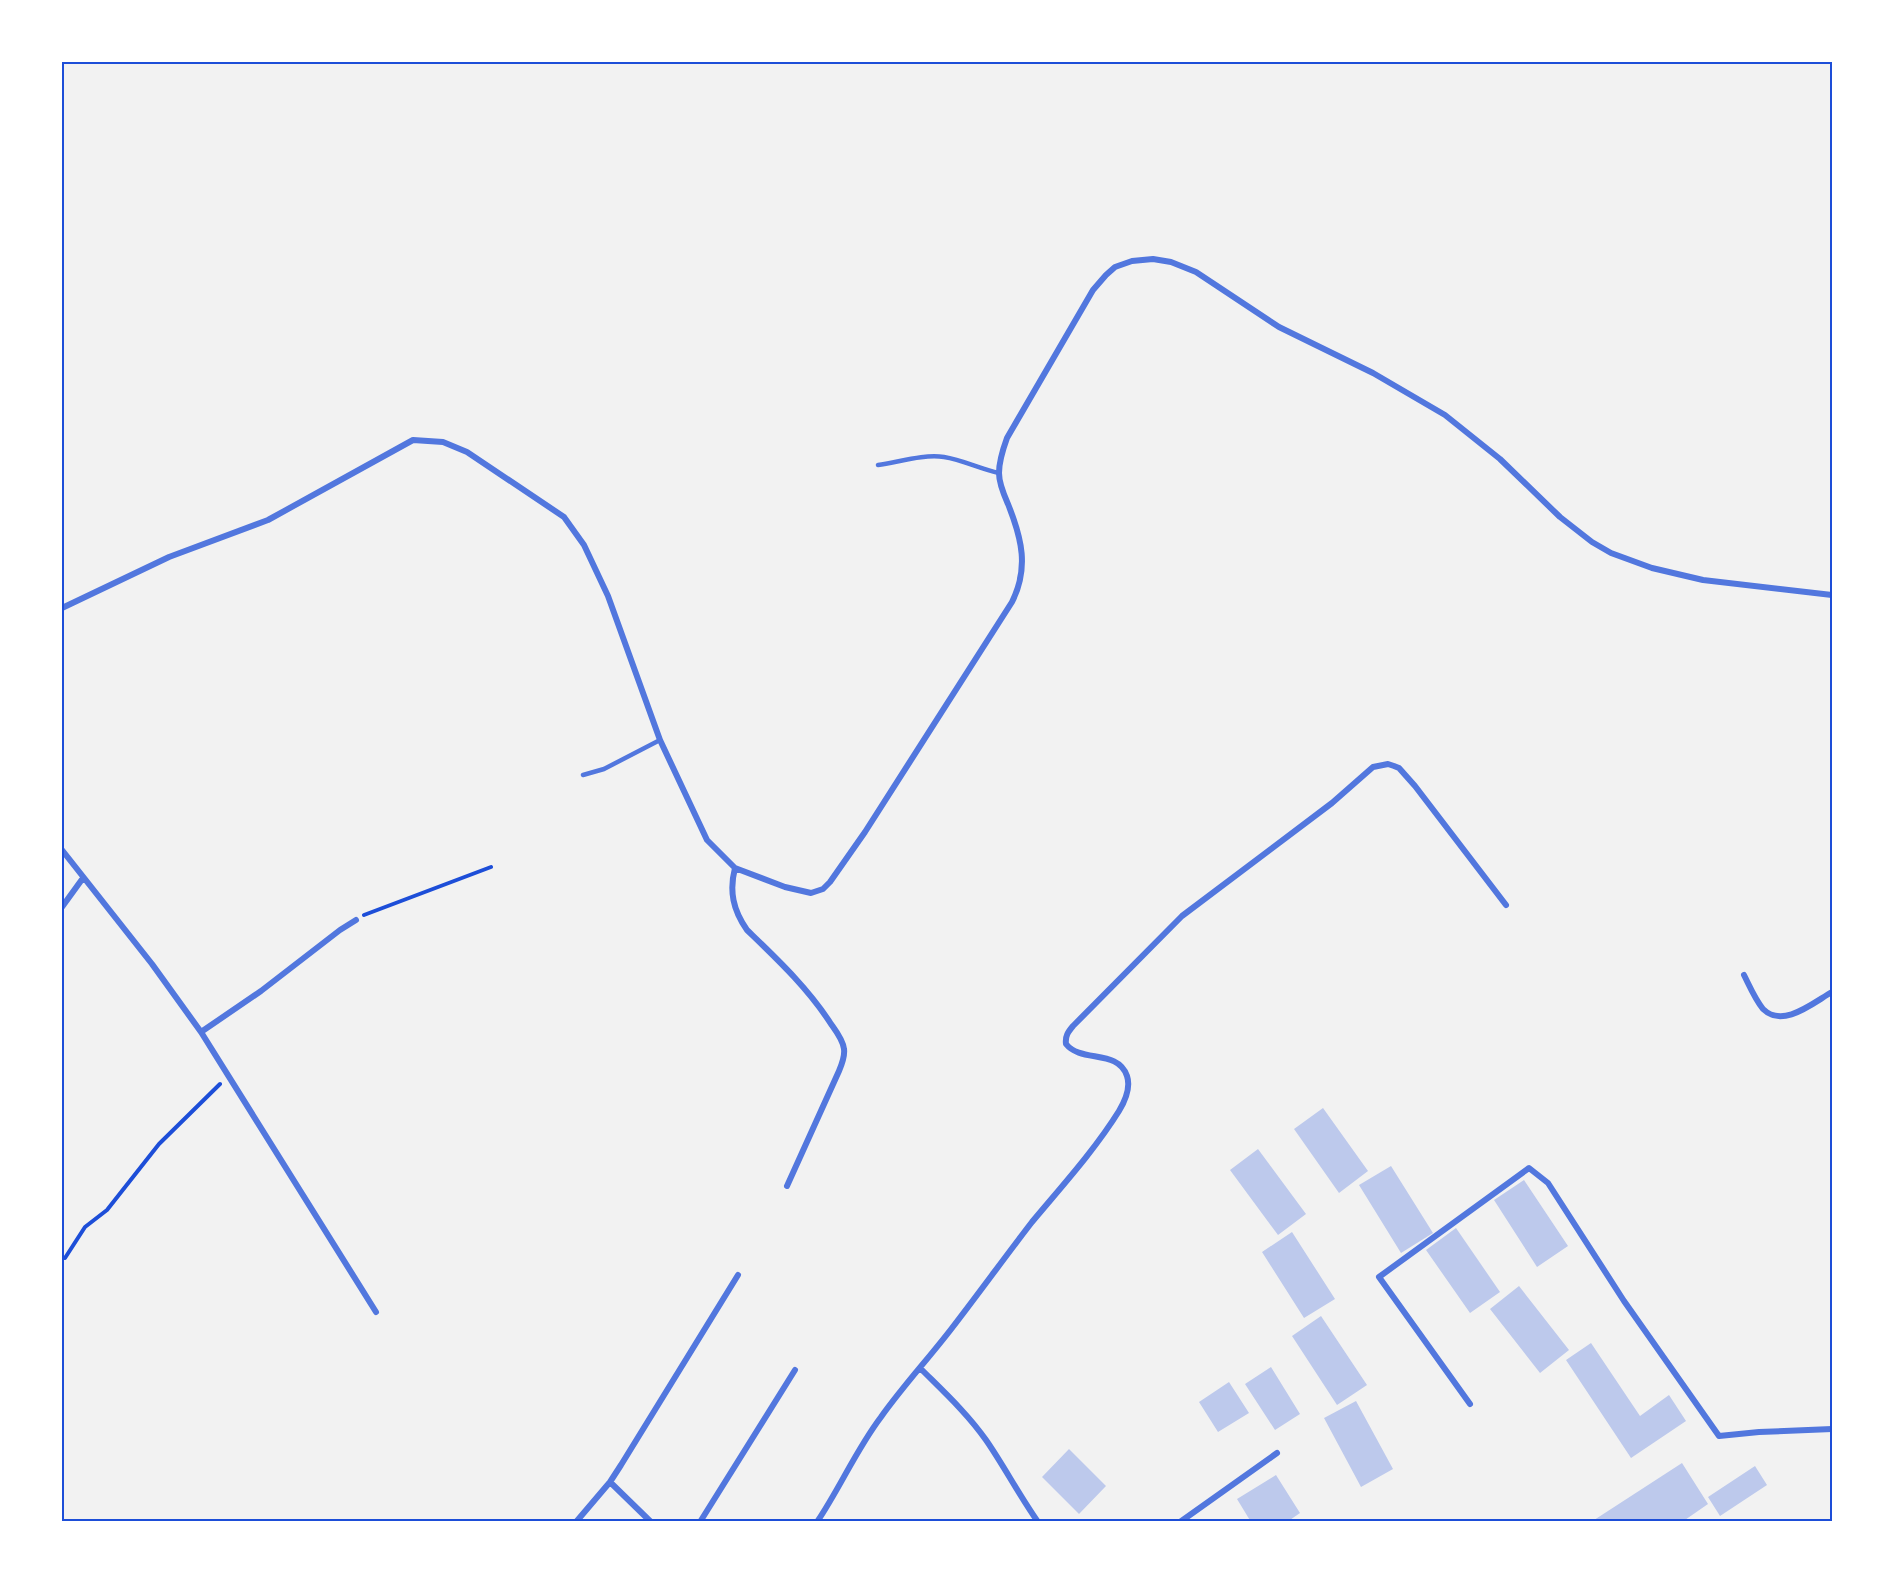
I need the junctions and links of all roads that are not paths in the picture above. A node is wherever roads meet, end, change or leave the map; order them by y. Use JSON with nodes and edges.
{"nodes":[{"id":1,"x":878,"y":465,"type":"dead end"},
{"id":2,"x":999,"y":473,"type":"junction"},
{"id":3,"x":1833,"y":595,"type":"edge"},
{"id":4,"x":62,"y":608,"type":"edge"},
{"id":5,"x":660,"y":740,"type":"junction"},
{"id":6,"x":583,"y":775,"type":"dead end"},
{"id":7,"x":62,"y":850,"type":"edge"},
{"id":8,"x":735,"y":868,"type":"junction"},
{"id":9,"x":83,"y":878,"type":"junction"},
{"id":10,"x":1506,"y":905,"type":"dead end"},
{"id":11,"x":62,"y":907,"type":"edge"},
{"id":12,"x":356,"y":920,"type":"road end"},
{"id":13,"x":1744,"y":975,"type":"dead end"},
{"id":14,"x":1833,"y":992,"type":"edge"},
{"id":15,"x":201,"y":1032,"type":"junction"},
{"id":16,"x":787,"y":1186,"type":"dead end"},
{"id":17,"x":738,"y":1275,"type":"dead end"},
{"id":18,"x":376,"y":1312,"type":"dead end"},
{"id":19,"x":920,"y":1368,"type":"junction"},
{"id":20,"x":795,"y":1370,"type":"dead end"},
{"id":21,"x":1470,"y":1404,"type":"dead end"},
{"id":22,"x":1833,"y":1429,"type":"edge"},
{"id":23,"x":1277,"y":1452,"type":"dead end"},
{"id":24,"x":610,"y":1482,"type":"junction"},
{"id":25,"x":576,"y":1521,"type":"edge"},
{"id":26,"x":651,"y":1521,"type":"edge"},
{"id":27,"x":700,"y":1521,"type":"edge"},
{"id":28,"x":817,"y":1521,"type":"edge"},
{"id":29,"x":1038,"y":1521,"type":"edge"},
{"id":30,"x":1180,"y":1521,"type":"edge"}],
"edges":[{"from":1,"to":2,"type":"lane"},
{"from":2,"to":3,"type":"street"},
{"from":2,"to":8,"type":"street"},
{"from":4,"to":5,"type":"street"},
{"from":5,"to":6,"type":"lane"},
{"from":5,"to":8,"type":"street"},
{"from":7,"to":9,"type":"street"},
{"from":8,"to":16,"type":"street"},
{"from":9,"to":11,"type":"street"},
{"from":9,"to":15,"type":"street"},
{"from":10,"to":19,"type":"street"},
{"from":12,"to":15,"type":"street"},
{"from":13,"to":14,"type":"street"},
{"from":15,"to":18,"type":"street"},
{"from":17,"to":24,"type":"street"},
{"from":19,"to":28,"type":"street"},
{"from":19,"to":29,"type":"street"},
{"from":20,"to":27,"type":"street"},
{"from":21,"to":22,"type":"street"},
{"from":23,"to":30,"type":"street"},
{"from":24,"to":25,"type":"street"},
{"from":24,"to":26,"type":"street"}]}
